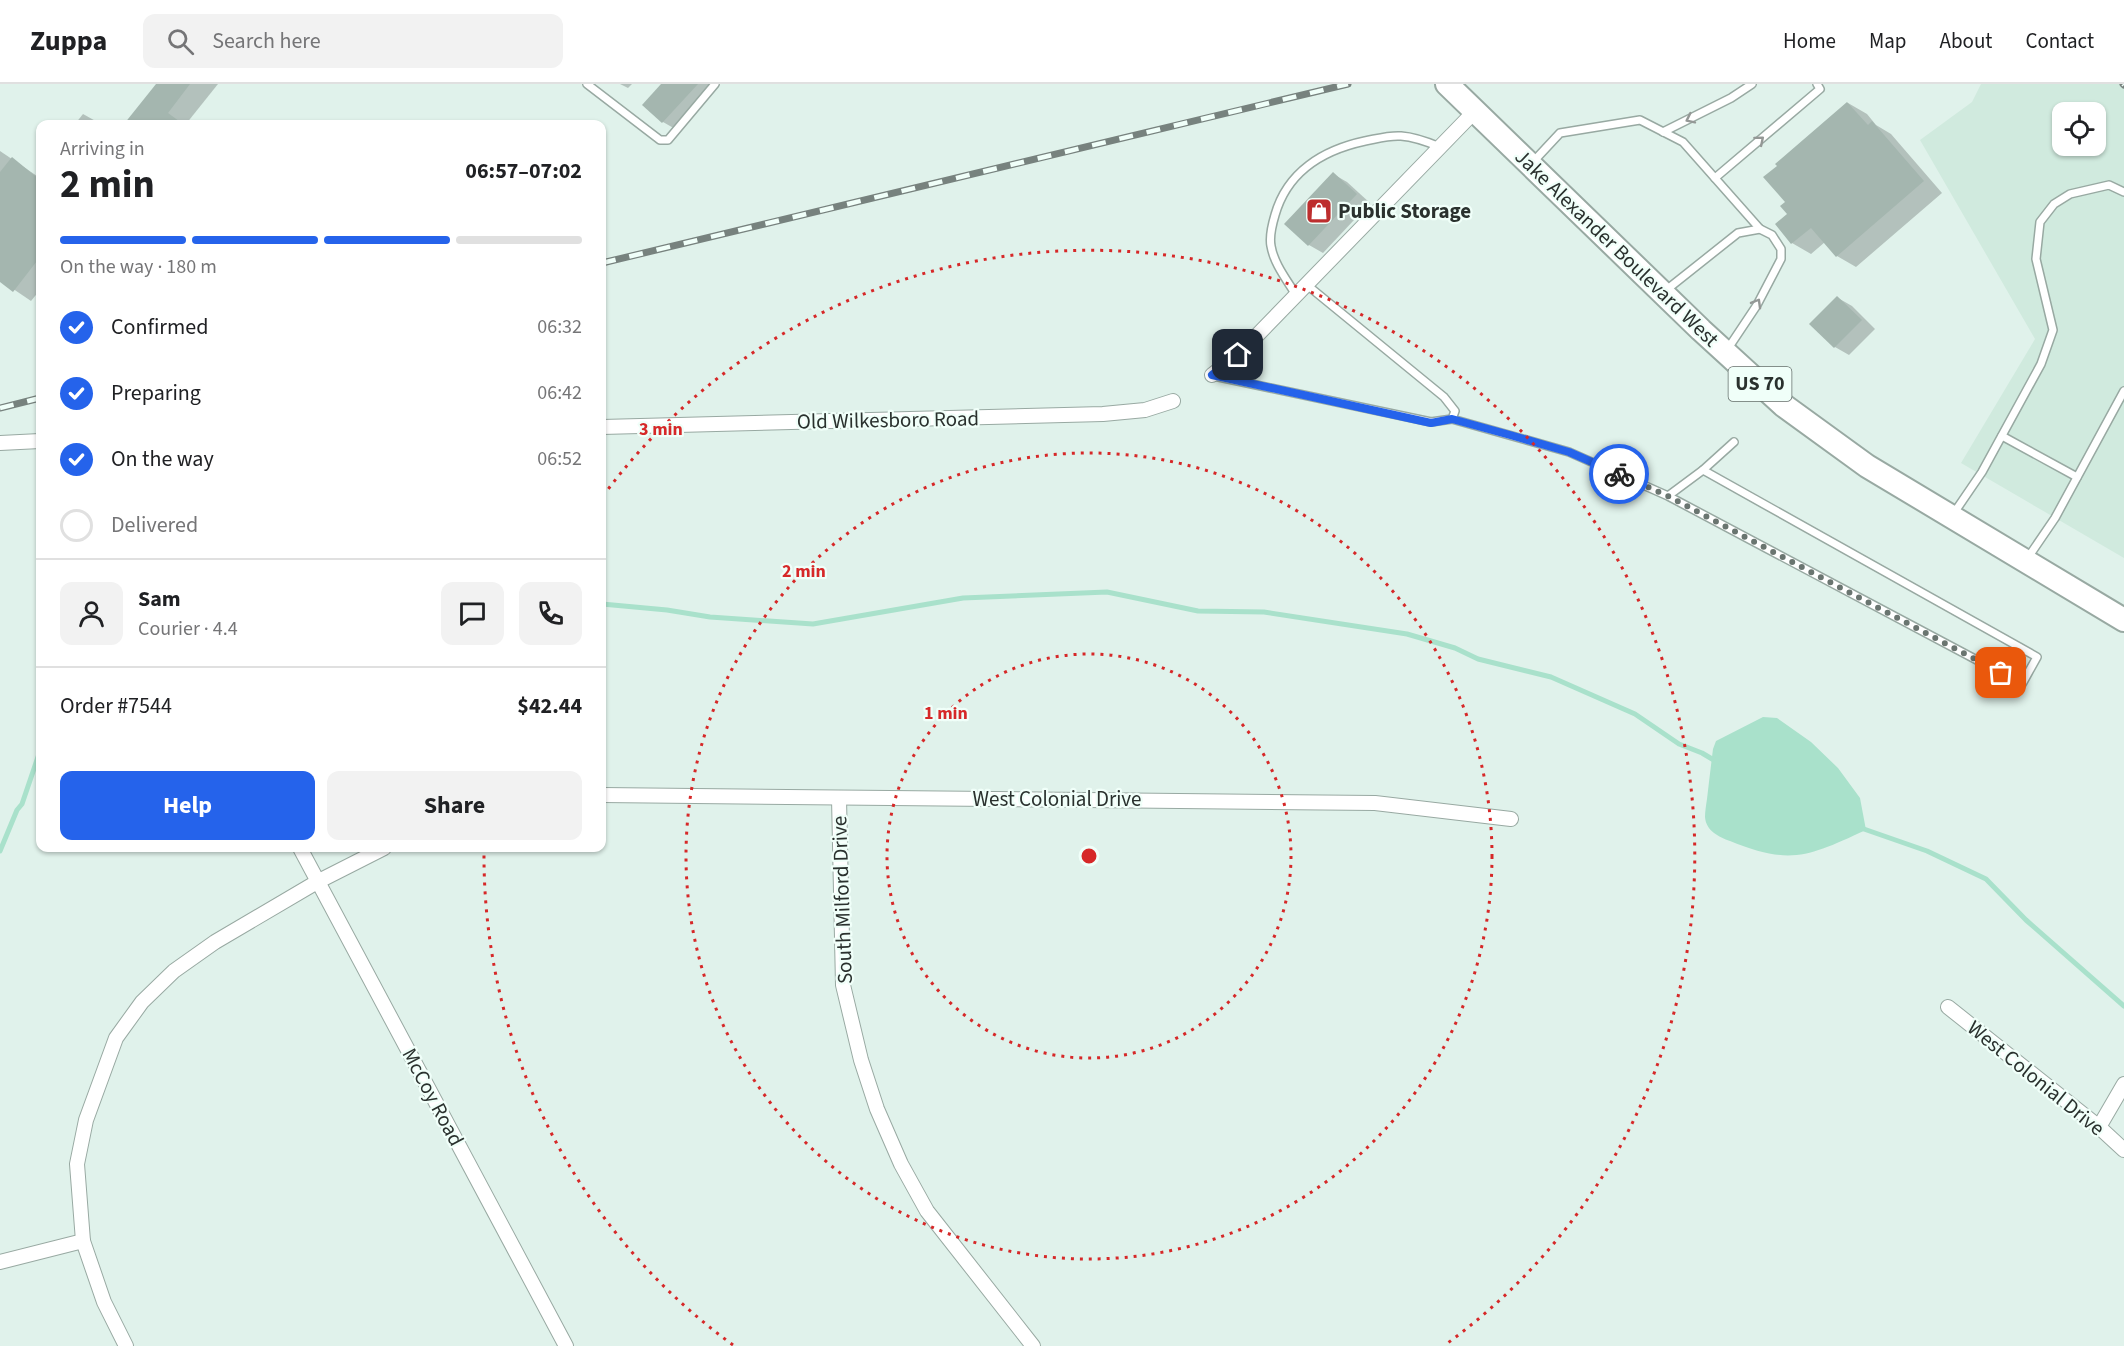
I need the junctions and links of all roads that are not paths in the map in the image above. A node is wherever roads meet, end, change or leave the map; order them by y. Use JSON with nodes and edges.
{"nodes":[{"id":1,"x":587,"y":84,"type":"edge"},
{"id":2,"x":715,"y":84,"type":"edge"},
{"id":3,"x":1447,"y":84,"type":"edge"},
{"id":4,"x":1752,"y":84,"type":"edge"},
{"id":5,"x":1816,"y":84,"type":"edge"},
{"id":6,"x":1475,"y":111,"type":"junction"},
{"id":7,"x":1663,"y":132,"type":"junction"},
{"id":8,"x":1440,"y":147,"type":"junction"},
{"id":9,"x":1531,"y":165,"type":"junction"},
{"id":10,"x":1715,"y":178,"type":"junction"},
{"id":11,"x":2124,"y":192,"type":"edge"},
{"id":12,"x":1760,"y":229,"type":"junction"},
{"id":13,"x":1307,"y":285,"type":"junction"},
{"id":14,"x":1663,"y":293,"type":"junction"},
{"id":15,"x":1296,"y":295,"type":"junction"},
{"id":16,"x":1725,"y":352,"type":"junction"},
{"id":17,"x":1212,"y":375,"type":"joint"},
{"id":18,"x":2124,"y":392,"type":"edge"},
{"id":19,"x":1173,"y":401,"type":"dead end"},
{"id":20,"x":1452,"y":419,"type":"junction"},
{"id":21,"x":606,"y":427,"type":"edge"},
{"id":22,"x":2002,"y":436,"type":"junction"},
{"id":23,"x":36,"y":441,"type":"edge"},
{"id":24,"x":1734,"y":442,"type":"dead end"},
{"id":25,"x":0,"y":443,"type":"edge"},
{"id":26,"x":1703,"y":470,"type":"junction"},
{"id":27,"x":2077,"y":477,"type":"junction"},
{"id":28,"x":1668,"y":496,"type":"junction"},
{"id":29,"x":1952,"y":517,"type":"junction"},
{"id":30,"x":2025,"y":561,"type":"junction"},
{"id":31,"x":2124,"y":620,"type":"edge"},
{"id":32,"x":606,"y":795,"type":"edge"},
{"id":33,"x":839,"y":798,"type":"junction"},
{"id":34,"x":1511,"y":819,"type":"dead end"},
{"id":35,"x":302,"y":852,"type":"edge"},
{"id":36,"x":376,"y":852,"type":"edge"},
{"id":37,"x":317,"y":882,"type":"junction"},
{"id":38,"x":1948,"y":1007,"type":"dead end"},
{"id":39,"x":2124,"y":1084,"type":"edge"},
{"id":40,"x":2099,"y":1127,"type":"junction"},
{"id":41,"x":2124,"y":1150,"type":"edge"},
{"id":42,"x":83,"y":1240,"type":"junction"},
{"id":43,"x":0,"y":1262,"type":"edge"},
{"id":44,"x":126,"y":1346,"type":"edge"},
{"id":45,"x":566,"y":1346,"type":"edge"},
{"id":46,"x":1033,"y":1346,"type":"edge"}],
"edges":[{"from":1,"to":2,"type":"lane"},
{"from":3,"to":6,"type":"highway","name":"Jake Alexander Boulevard West","number":"US 70"},
{"from":4,"to":7,"type":"lane","one_way":true},
{"from":10,"to":5,"type":"lane","one_way":true},
{"from":6,"to":8,"type":"street"},
{"from":6,"to":9,"type":"highway","name":"Jake Alexander Boulevard West","number":"US 70"},
{"from":7,"to":9,"type":"lane"},
{"from":7,"to":10,"type":"lane"},
{"from":8,"to":13,"type":"street"},
{"from":8,"to":15,"type":"lane"},
{"from":9,"to":14,"type":"highway","name":"Jake Alexander Boulevard West","number":"US 70"},
{"from":10,"to":12,"type":"lane"},
{"from":11,"to":22,"type":"lane"},
{"from":12,"to":14,"type":"lane"},
{"from":16,"to":12,"type":"lane","one_way":true},
{"from":13,"to":15,"type":"street"},
{"from":13,"to":20,"type":"lane"},
{"from":14,"to":16,"type":"highway","name":"Jake Alexander Boulevard West","number":"US 70"},
{"from":15,"to":17,"type":"street"},
{"from":16,"to":29,"type":"highway","name":"Jake Alexander Boulevard West","number":"US 70"},
{"from":17,"to":20,"type":"lane"},
{"from":18,"to":27,"type":"lane"},
{"from":19,"to":21,"type":"street","name":"Old Wilkesboro Road"},
{"from":20,"to":28,"type":"lane"},
{"from":22,"to":27,"type":"lane"},
{"from":22,"to":29,"type":"lane"},
{"from":23,"to":25,"type":"street"},
{"from":24,"to":26,"type":"lane"},
{"from":26,"to":28,"type":"lane"},
{"from":26,"to":28,"type":"lane"},
{"from":27,"to":30,"type":"lane"},
{"from":29,"to":30,"type":"highway","name":"Jake Alexander Boulevard West","number":"US 70"},
{"from":30,"to":31,"type":"highway","name":"Jake Alexander Boulevard West","number":"US 70"},
{"from":32,"to":33,"type":"street","name":"West Colonial Drive"},
{"from":33,"to":34,"type":"street","name":"West Colonial Drive"},
{"from":33,"to":46,"type":"street","name":"South Milford Drive"},
{"from":35,"to":37,"type":"street","name":"McCoy Road"},
{"from":36,"to":37,"type":"street"},
{"from":37,"to":42,"type":"street"},
{"from":37,"to":45,"type":"street","name":"McCoy Road"},
{"from":38,"to":40,"type":"street","name":"West Colonial Drive"},
{"from":39,"to":40,"type":"street"},
{"from":40,"to":41,"type":"street","name":"West Colonial Drive"},
{"from":42,"to":43,"type":"street"},
{"from":42,"to":44,"type":"street"}]}
